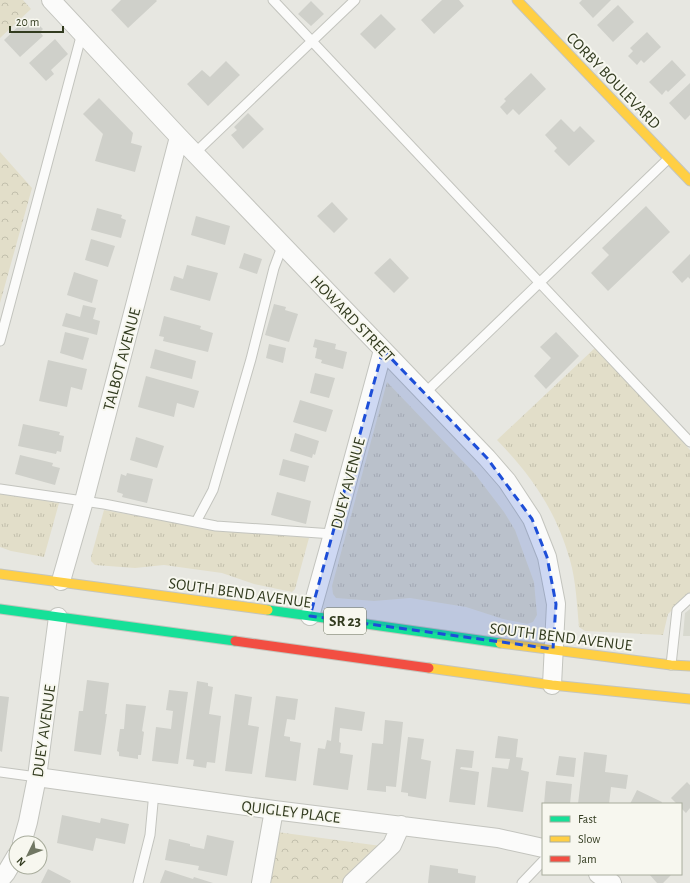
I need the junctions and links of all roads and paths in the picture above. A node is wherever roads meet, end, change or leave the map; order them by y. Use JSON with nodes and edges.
{"nodes":[{"id":1,"x":51,"y":0,"type":"edge"},
{"id":2,"x":273,"y":0,"type":"edge"},
{"id":3,"x":355,"y":0,"type":"edge"},
{"id":4,"x":525,"y":2,"type":"edge"},
{"id":5,"x":82,"y":33,"type":"junction"},
{"id":6,"x":312,"y":41,"type":"junction"},
{"id":7,"x":179,"y":137,"type":"junction"},
{"id":8,"x":195,"y":153,"type":"junction"},
{"id":9,"x":668,"y":159,"type":"junction"},
{"id":10,"x":690,"y":181,"type":"edge"},
{"id":11,"x":283,"y":244,"type":"junction"},
{"id":12,"x":540,"y":283,"type":"junction"},
{"id":13,"x":0,"y":341,"type":"edge"},
{"id":14,"x":383,"y":350,"type":"junction"},
{"id":15,"x":425,"y":393,"type":"junction"},
{"id":16,"x":690,"y":442,"type":"edge"},
{"id":17,"x":0,"y":489,"type":"edge"},
{"id":18,"x":84,"y":501,"type":"junction"},
{"id":19,"x":196,"y":522,"type":"junction"},
{"id":20,"x":333,"y":534,"type":"junction"},
{"id":21,"x":0,"y":574,"type":"edge"},
{"id":22,"x":61,"y":581,"type":"junction"},
{"id":23,"x":690,"y":598,"type":"edge"},
{"id":24,"x":0,"y":609,"type":"edge"},
{"id":25,"x":310,"y":616,"type":"junction"},
{"id":26,"x":58,"y":617,"type":"junction"},
{"id":27,"x":553,"y":649,"type":"junction"},
{"id":28,"x":671,"y":665,"type":"junction"},
{"id":29,"x":690,"y":666,"type":"edge"},
{"id":30,"x":552,"y":685,"type":"junction"},
{"id":31,"x":690,"y":699,"type":"edge"},
{"id":32,"x":0,"y":772,"type":"edge"},
{"id":33,"x":37,"y":777,"type":"junction"},
{"id":34,"x":154,"y":792,"type":"junction"},
{"id":35,"x":274,"y":810,"type":"junction"},
{"id":36,"x":401,"y":825,"type":"junction"},
{"id":37,"x":24,"y":835,"type":"edge"},
{"id":38,"x":542,"y":848,"type":"edge"},
{"id":39,"x":542,"y":862,"type":"edge"},
{"id":40,"x":8,"y":870,"type":"edge"},
{"id":41,"x":600,"y":875,"type":"edge"},
{"id":42,"x":0,"y":880,"type":"edge"},
{"id":43,"x":138,"y":883,"type":"edge"},
{"id":44,"x":261,"y":883,"type":"edge"},
{"id":45,"x":352,"y":883,"type":"edge"},
{"id":46,"x":522,"y":883,"type":"edge"},
{"id":47,"x":612,"y":883,"type":"edge"}],
"edges":[{"from":1,"to":5,"type":"street","name":"HOWARD STREET"},
{"from":2,"to":6,"type":"lane"},
{"from":3,"to":6,"type":"lane"},
{"from":4,"to":9,"type":"main road","name":"CORBY BOULEVARD"},
{"from":5,"to":7,"type":"street","name":"HOWARD STREET"},
{"from":5,"to":13,"type":"lane"},
{"from":6,"to":8,"type":"lane"},
{"from":6,"to":12,"type":"lane"},
{"from":7,"to":8,"type":"street","name":"HOWARD STREET"},
{"from":7,"to":18,"type":"street","name":"TALBOT AVENUE"},
{"from":8,"to":11,"type":"street","name":"HOWARD STREET"},
{"from":9,"to":10,"type":"main road","name":"CORBY BOULEVARD"},
{"from":9,"to":12,"type":"lane"},
{"from":11,"to":14,"type":"street","name":"HOWARD STREET"},
{"from":11,"to":19,"type":"lane"},
{"from":12,"to":15,"type":"lane"},
{"from":12,"to":16,"type":"lane"},
{"from":14,"to":15,"type":"street","name":"HOWARD STREET"},
{"from":14,"to":20,"type":"street","name":"DUEY AVENUE"},
{"from":15,"to":27,"type":"street","name":"HOWARD STREET"},
{"from":17,"to":18,"type":"lane"},
{"from":18,"to":19,"type":"lane"},
{"from":18,"to":22,"type":"street","name":"TALBOT AVENUE"},
{"from":19,"to":20,"type":"lane"},
{"from":20,"to":25,"type":"street","name":"DUEY AVENUE"},
{"from":21,"to":22,"type":"main road","name":"SOUTH BEND AVENUE","number":"SR 23"},
{"from":22,"to":25,"type":"main road","name":"SOUTH BEND AVENUE","number":"SR 23"},
{"from":23,"to":28,"type":"lane"},
{"from":24,"to":26,"type":"main road","number":"SR 23"},
{"from":25,"to":27,"type":"main road","name":"SOUTH BEND AVENUE","number":"SR 23"},
{"from":26,"to":30,"type":"main road","number":"SR 23"},
{"from":26,"to":33,"type":"street","name":"DUEY AVENUE"},
{"from":27,"to":28,"type":"main road","name":"SOUTH BEND AVENUE","number":"SR 23"},
{"from":27,"to":30,"type":"street","name":"HOWARD STREET"},
{"from":28,"to":29,"type":"main road","name":"SOUTH BEND AVENUE","number":"SR 23"},
{"from":30,"to":31,"type":"main road","number":"SR 23"},
{"from":32,"to":33,"type":"lane"},
{"from":33,"to":34,"type":"street","name":"QUIGLEY PLACE"},
{"from":33,"to":37,"type":"street","name":"DUEY AVENUE"},
{"from":34,"to":35,"type":"street","name":"QUIGLEY PLACE"},
{"from":34,"to":43,"type":"lane"},
{"from":35,"to":36,"type":"street","name":"QUIGLEY PLACE"},
{"from":35,"to":44,"type":"street"},
{"from":36,"to":38,"type":"street","name":"QUIGLEY PLACE"},
{"from":36,"to":45,"type":"street"},
{"from":39,"to":46,"type":"lane"},
{"from":40,"to":42,"type":"street"},
{"from":41,"to":47,"type":"street"}]}
